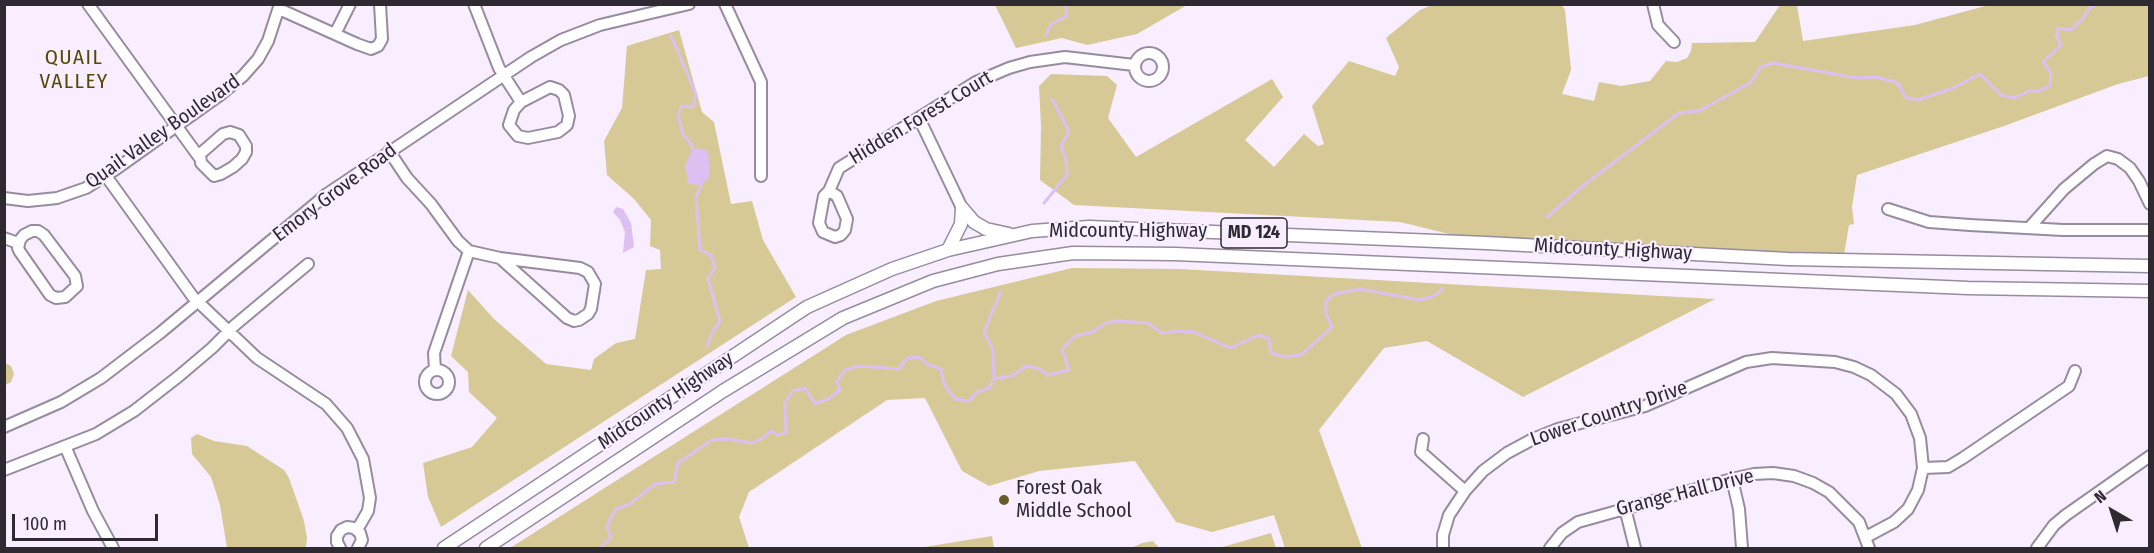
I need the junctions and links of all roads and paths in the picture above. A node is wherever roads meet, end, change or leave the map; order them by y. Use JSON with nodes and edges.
{"nodes":[{"id":1,"x":88,"y":4,"type":"edge"},
{"id":2,"x":350,"y":4,"type":"edge"},
{"id":3,"x":380,"y":4,"type":"edge"},
{"id":4,"x":474,"y":4,"type":"edge"},
{"id":5,"x":689,"y":4,"type":"edge"},
{"id":6,"x":724,"y":4,"type":"edge"},
{"id":7,"x":1653,"y":4,"type":"edge"},
{"id":8,"x":279,"y":7,"type":"edge"},
{"id":9,"x":334,"y":34,"type":"junction"},
{"id":10,"x":1674,"y":42,"type":"dead end"},
{"id":11,"x":1134,"y":65,"type":"dead end"},
{"id":12,"x":503,"y":75,"type":"junction"},
{"id":13,"x":521,"y":102,"type":"junction"},
{"id":14,"x":919,"y":118,"type":"junction"},
{"id":15,"x":176,"y":126,"type":"junction"},
{"id":16,"x":389,"y":151,"type":"junction"},
{"id":17,"x":199,"y":158,"type":"junction"},
{"id":18,"x":106,"y":176,"type":"junction"},
{"id":19,"x":761,"y":176,"type":"dead end"},
{"id":20,"x":830,"y":191,"type":"dead end"},
{"id":21,"x":4,"y":198,"type":"edge"},
{"id":22,"x":2150,"y":204,"type":"edge"},
{"id":23,"x":962,"y":208,"type":"junction"},
{"id":24,"x":1888,"y":209,"type":"dead end"},
{"id":25,"x":2029,"y":228,"type":"junction"},
{"id":26,"x":2150,"y":230,"type":"edge"},
{"id":27,"x":1013,"y":235,"type":"junction"},
{"id":28,"x":4,"y":238,"type":"edge"},
{"id":29,"x":18,"y":243,"type":"junction"},
{"id":30,"x":948,"y":250,"type":"junction"},
{"id":31,"x":469,"y":251,"type":"junction"},
{"id":32,"x":500,"y":258,"type":"junction"},
{"id":33,"x":308,"y":264,"type":"dead end"},
{"id":34,"x":2150,"y":266,"type":"edge"},
{"id":35,"x":2150,"y":291,"type":"edge"},
{"id":36,"x":198,"y":302,"type":"junction"},
{"id":37,"x":228,"y":332,"type":"junction"},
{"id":38,"x":435,"y":370,"type":"dead end"},
{"id":39,"x":2075,"y":371,"type":"dead end"},
{"id":40,"x":4,"y":427,"type":"edge"},
{"id":41,"x":1423,"y":439,"type":"dead end"},
{"id":42,"x":65,"y":446,"type":"junction"},
{"id":43,"x":2150,"y":456,"type":"edge"},
{"id":44,"x":1923,"y":468,"type":"junction"},
{"id":45,"x":4,"y":470,"type":"edge"},
{"id":46,"x":1732,"y":479,"type":"junction"},
{"id":47,"x":1465,"y":491,"type":"junction"},
{"id":48,"x":1625,"y":508,"type":"junction"},
{"id":49,"x":357,"y":530,"type":"junction"},
{"id":50,"x":1866,"y":537,"type":"junction"},
{"id":51,"x":113,"y":549,"type":"edge"},
{"id":52,"x":340,"y":549,"type":"edge"},
{"id":53,"x":358,"y":549,"type":"edge"},
{"id":54,"x":444,"y":549,"type":"edge"},
{"id":55,"x":486,"y":549,"type":"edge"},
{"id":56,"x":1443,"y":549,"type":"edge"},
{"id":57,"x":1550,"y":549,"type":"edge"},
{"id":58,"x":1635,"y":549,"type":"edge"},
{"id":59,"x":1742,"y":549,"type":"edge"},
{"id":60,"x":1869,"y":549,"type":"edge"},
{"id":61,"x":2037,"y":549,"type":"edge"}],
"edges":[{"from":1,"to":15,"type":"street"},
{"from":2,"to":9,"type":"street"},
{"from":3,"to":9,"type":"street"},
{"from":4,"to":12,"type":"street"},
{"from":5,"to":12,"type":"street","name":"Emory Grove Road"},
{"from":6,"to":19,"type":"street"},
{"from":7,"to":10,"type":"street"},
{"from":8,"to":9,"type":"street"},
{"from":8,"to":15,"type":"street","name":"Quail Valley Boulevard"},
{"from":11,"to":14,"type":"street","name":"Hidden Forest Court"},
{"from":12,"to":13,"type":"street"},
{"from":12,"to":16,"type":"street","name":"Emory Grove Road"},
{"from":13,"to":13,"type":"street"},
{"from":14,"to":20,"type":"street","name":"Hidden Forest Court"},
{"from":14,"to":23,"type":"street"},
{"from":15,"to":17,"type":"street"},
{"from":15,"to":18,"type":"street","name":"Quail Valley Boulevard"},
{"from":16,"to":31,"type":"street"},
{"from":16,"to":36,"type":"street","name":"Emory Grove Road"},
{"from":17,"to":17,"type":"street"},
{"from":18,"to":21,"type":"street","name":"Quail Valley Boulevard"},
{"from":18,"to":36,"type":"street"},
{"from":22,"to":25,"type":"street"},
{"from":23,"to":27,"type":"main road"},
{"from":23,"to":30,"type":"main road"},
{"from":24,"to":25,"type":"street"},
{"from":25,"to":26,"type":"street"},
{"from":27,"to":30,"type":"main road","name":"Midcounty Highway","number":"MD 124"},
{"from":27,"to":34,"type":"main road","name":"Midcounty Highway","number":"MD 124"},
{"from":28,"to":29,"type":"street"},
{"from":29,"to":29,"type":"street"},
{"from":30,"to":54,"type":"main road","name":"Midcounty Highway","number":"MD 124"},
{"from":31,"to":32,"type":"street"},
{"from":31,"to":38,"type":"street"},
{"from":32,"to":32,"type":"street"},
{"from":33,"to":37,"type":"street","name":"Emory Grove Road"},
{"from":35,"to":55,"type":"main road","name":"Midcounty Highway","number":"MD 124"},
{"from":36,"to":37,"type":"street"},
{"from":36,"to":40,"type":"street","name":"Emory Grove Road"},
{"from":37,"to":42,"type":"street","name":"Emory Grove Road"},
{"from":37,"to":49,"type":"street"},
{"from":39,"to":44,"type":"street"},
{"from":41,"to":47,"type":"street"},
{"from":42,"to":45,"type":"street","name":"Emory Grove Road"},
{"from":42,"to":51,"type":"street"},
{"from":43,"to":61,"type":"street"},
{"from":44,"to":47,"type":"street","name":"Lower Country Drive"},
{"from":44,"to":50,"type":"street","name":"Lower Country Drive"},
{"from":46,"to":48,"type":"street","name":"Grange Hall Drive"},
{"from":46,"to":50,"type":"street","name":"Grange Hall Drive"},
{"from":46,"to":59,"type":"street"},
{"from":47,"to":56,"type":"street","name":"Lower Country Drive"},
{"from":48,"to":57,"type":"street","name":"Grange Hall Drive"},
{"from":48,"to":58,"type":"street"},
{"from":49,"to":52,"type":"street"},
{"from":49,"to":53,"type":"street"},
{"from":50,"to":60,"type":"street","name":"Grange Hall Drive"}]}
